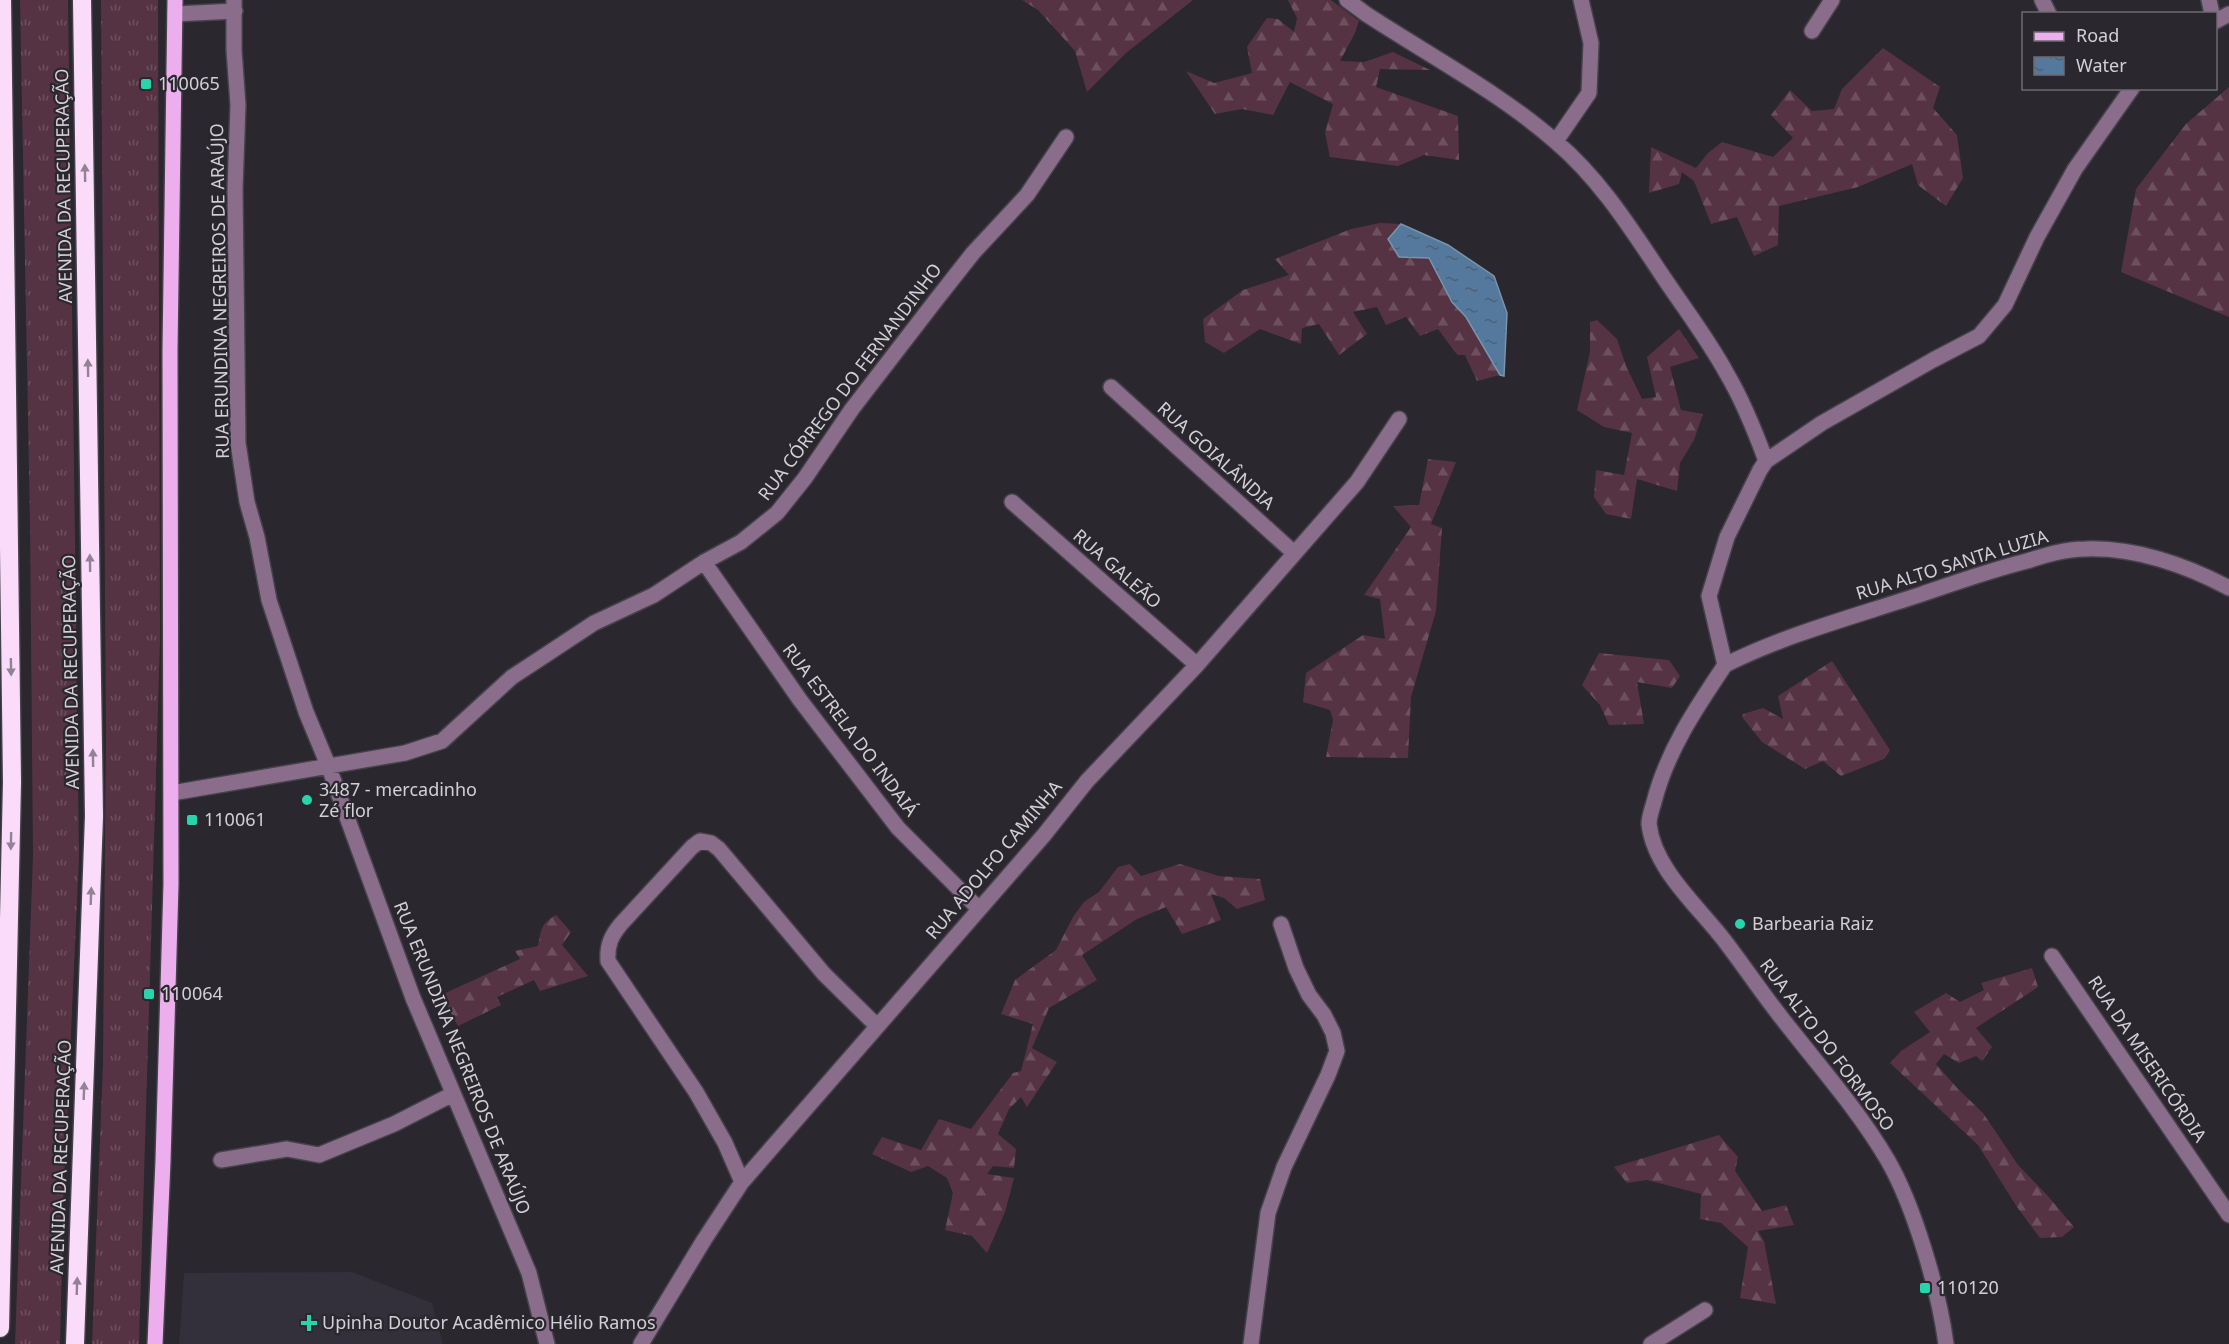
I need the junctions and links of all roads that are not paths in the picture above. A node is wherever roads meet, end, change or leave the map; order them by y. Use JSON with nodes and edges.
{"nodes":[{"id":1,"x":2,"y":0,"type":"edge"},
{"id":2,"x":82,"y":0,"type":"edge"},
{"id":3,"x":1347,"y":0,"type":"edge"},
{"id":4,"x":1581,"y":0,"type":"edge"},
{"id":5,"x":1832,"y":0,"type":"edge"},
{"id":6,"x":234,"y":6,"type":"edge"},
{"id":7,"x":175,"y":7,"type":"edge"},
{"id":8,"x":1812,"y":31,"type":"dead end"},
{"id":9,"x":2131,"y":90,"type":"edge"},
{"id":10,"x":1066,"y":137,"type":"dead end"},
{"id":11,"x":1556,"y":141,"type":"junction"},
{"id":12,"x":1111,"y":387,"type":"dead end"},
{"id":13,"x":1399,"y":419,"type":"dead end"},
{"id":14,"x":1766,"y":461,"type":"junction"},
{"id":15,"x":1012,"y":502,"type":"dead end"},
{"id":16,"x":1294,"y":553,"type":"junction"},
{"id":17,"x":704,"y":562,"type":"junction"},
{"id":18,"x":2229,"y":588,"type":"edge"},
{"id":19,"x":1197,"y":665,"type":"junction"},
{"id":20,"x":1725,"y":665,"type":"junction"},
{"id":21,"x":328,"y":765,"type":"junction"},
{"id":22,"x":172,"y":794,"type":"junction"},
{"id":23,"x":979,"y":909,"type":"junction"},
{"id":24,"x":1281,"y":924,"type":"dead end"},
{"id":25,"x":2052,"y":956,"type":"dead end"},
{"id":26,"x":877,"y":1026,"type":"junction"},
{"id":27,"x":453,"y":1094,"type":"junction"},
{"id":28,"x":221,"y":1160,"type":"dead end"},
{"id":29,"x":742,"y":1182,"type":"junction"},
{"id":30,"x":2229,"y":1215,"type":"edge"},
{"id":31,"x":1705,"y":1310,"type":"dead end"},
{"id":32,"x":0,"y":1328,"type":"edge"},
{"id":33,"x":75,"y":1344,"type":"edge"},
{"id":34,"x":155,"y":1344,"type":"edge"},
{"id":35,"x":547,"y":1344,"type":"edge"},
{"id":36,"x":641,"y":1344,"type":"edge"},
{"id":37,"x":1251,"y":1344,"type":"edge"},
{"id":38,"x":1651,"y":1344,"type":"edge"},
{"id":39,"x":1946,"y":1344,"type":"edge"}],
"edges":[{"from":1,"to":32,"type":"highway","one_way":true},
{"from":33,"to":2,"type":"highway","name":"AVENIDA DA RECUPERAÇÃO","one_way":true},
{"from":3,"to":11,"type":"street"},
{"from":4,"to":11,"type":"street"},
{"from":5,"to":8,"type":"street"},
{"from":6,"to":7,"type":"street","name":"RUA ERUNDINA NEGREIROS DE ARAÚJO"},
{"from":6,"to":21,"type":"street","name":"RUA ERUNDINA NEGREIROS DE ARAÚJO"},
{"from":7,"to":22,"type":"main road"},
{"from":9,"to":14,"type":"street"},
{"from":10,"to":17,"type":"street","name":"RUA CÓRREGO DO FERNANDINHO"},
{"from":11,"to":14,"type":"street"},
{"from":12,"to":16,"type":"street","name":"RUA GOIALÂNDIA"},
{"from":13,"to":16,"type":"street","name":"RUA ADOLFO CAMINHA"},
{"from":14,"to":20,"type":"street"},
{"from":15,"to":19,"type":"street","name":"RUA GALEÃO"},
{"from":16,"to":19,"type":"street","name":"RUA ADOLFO CAMINHA"},
{"from":17,"to":21,"type":"street","name":"RUA CÓRREGO DO FERNANDINHO"},
{"from":17,"to":23,"type":"street","name":"RUA ESTRELA DO INDAIÁ"},
{"from":18,"to":20,"type":"street","name":"RUA ALTO SANTA LUZIA"},
{"from":19,"to":23,"type":"street","name":"RUA ADOLFO CAMINHA"},
{"from":20,"to":39,"type":"street","name":"RUA ALTO DO FORMOSO"},
{"from":21,"to":22,"type":"street","name":"RUA CÓRREGO DO FERNANDINHO"},
{"from":21,"to":27,"type":"street","name":"RUA ERUNDINA NEGREIROS DE ARAÚJO"},
{"from":22,"to":34,"type":"main road"},
{"from":23,"to":26,"type":"street","name":"RUA ADOLFO CAMINHA"},
{"from":24,"to":37,"type":"street"},
{"from":25,"to":30,"type":"street","name":"RUA DA MISERICÓRDIA"},
{"from":26,"to":29,"type":"street","name":"RUA ADOLFO CAMINHA"},
{"from":26,"to":29,"type":"street"},
{"from":27,"to":28,"type":"street"},
{"from":27,"to":35,"type":"street","name":"RUA ERUNDINA NEGREIROS DE ARAÚJO"},
{"from":29,"to":36,"type":"street","name":"RUA ADOLFO CAMINHA"},
{"from":31,"to":38,"type":"street"}]}
